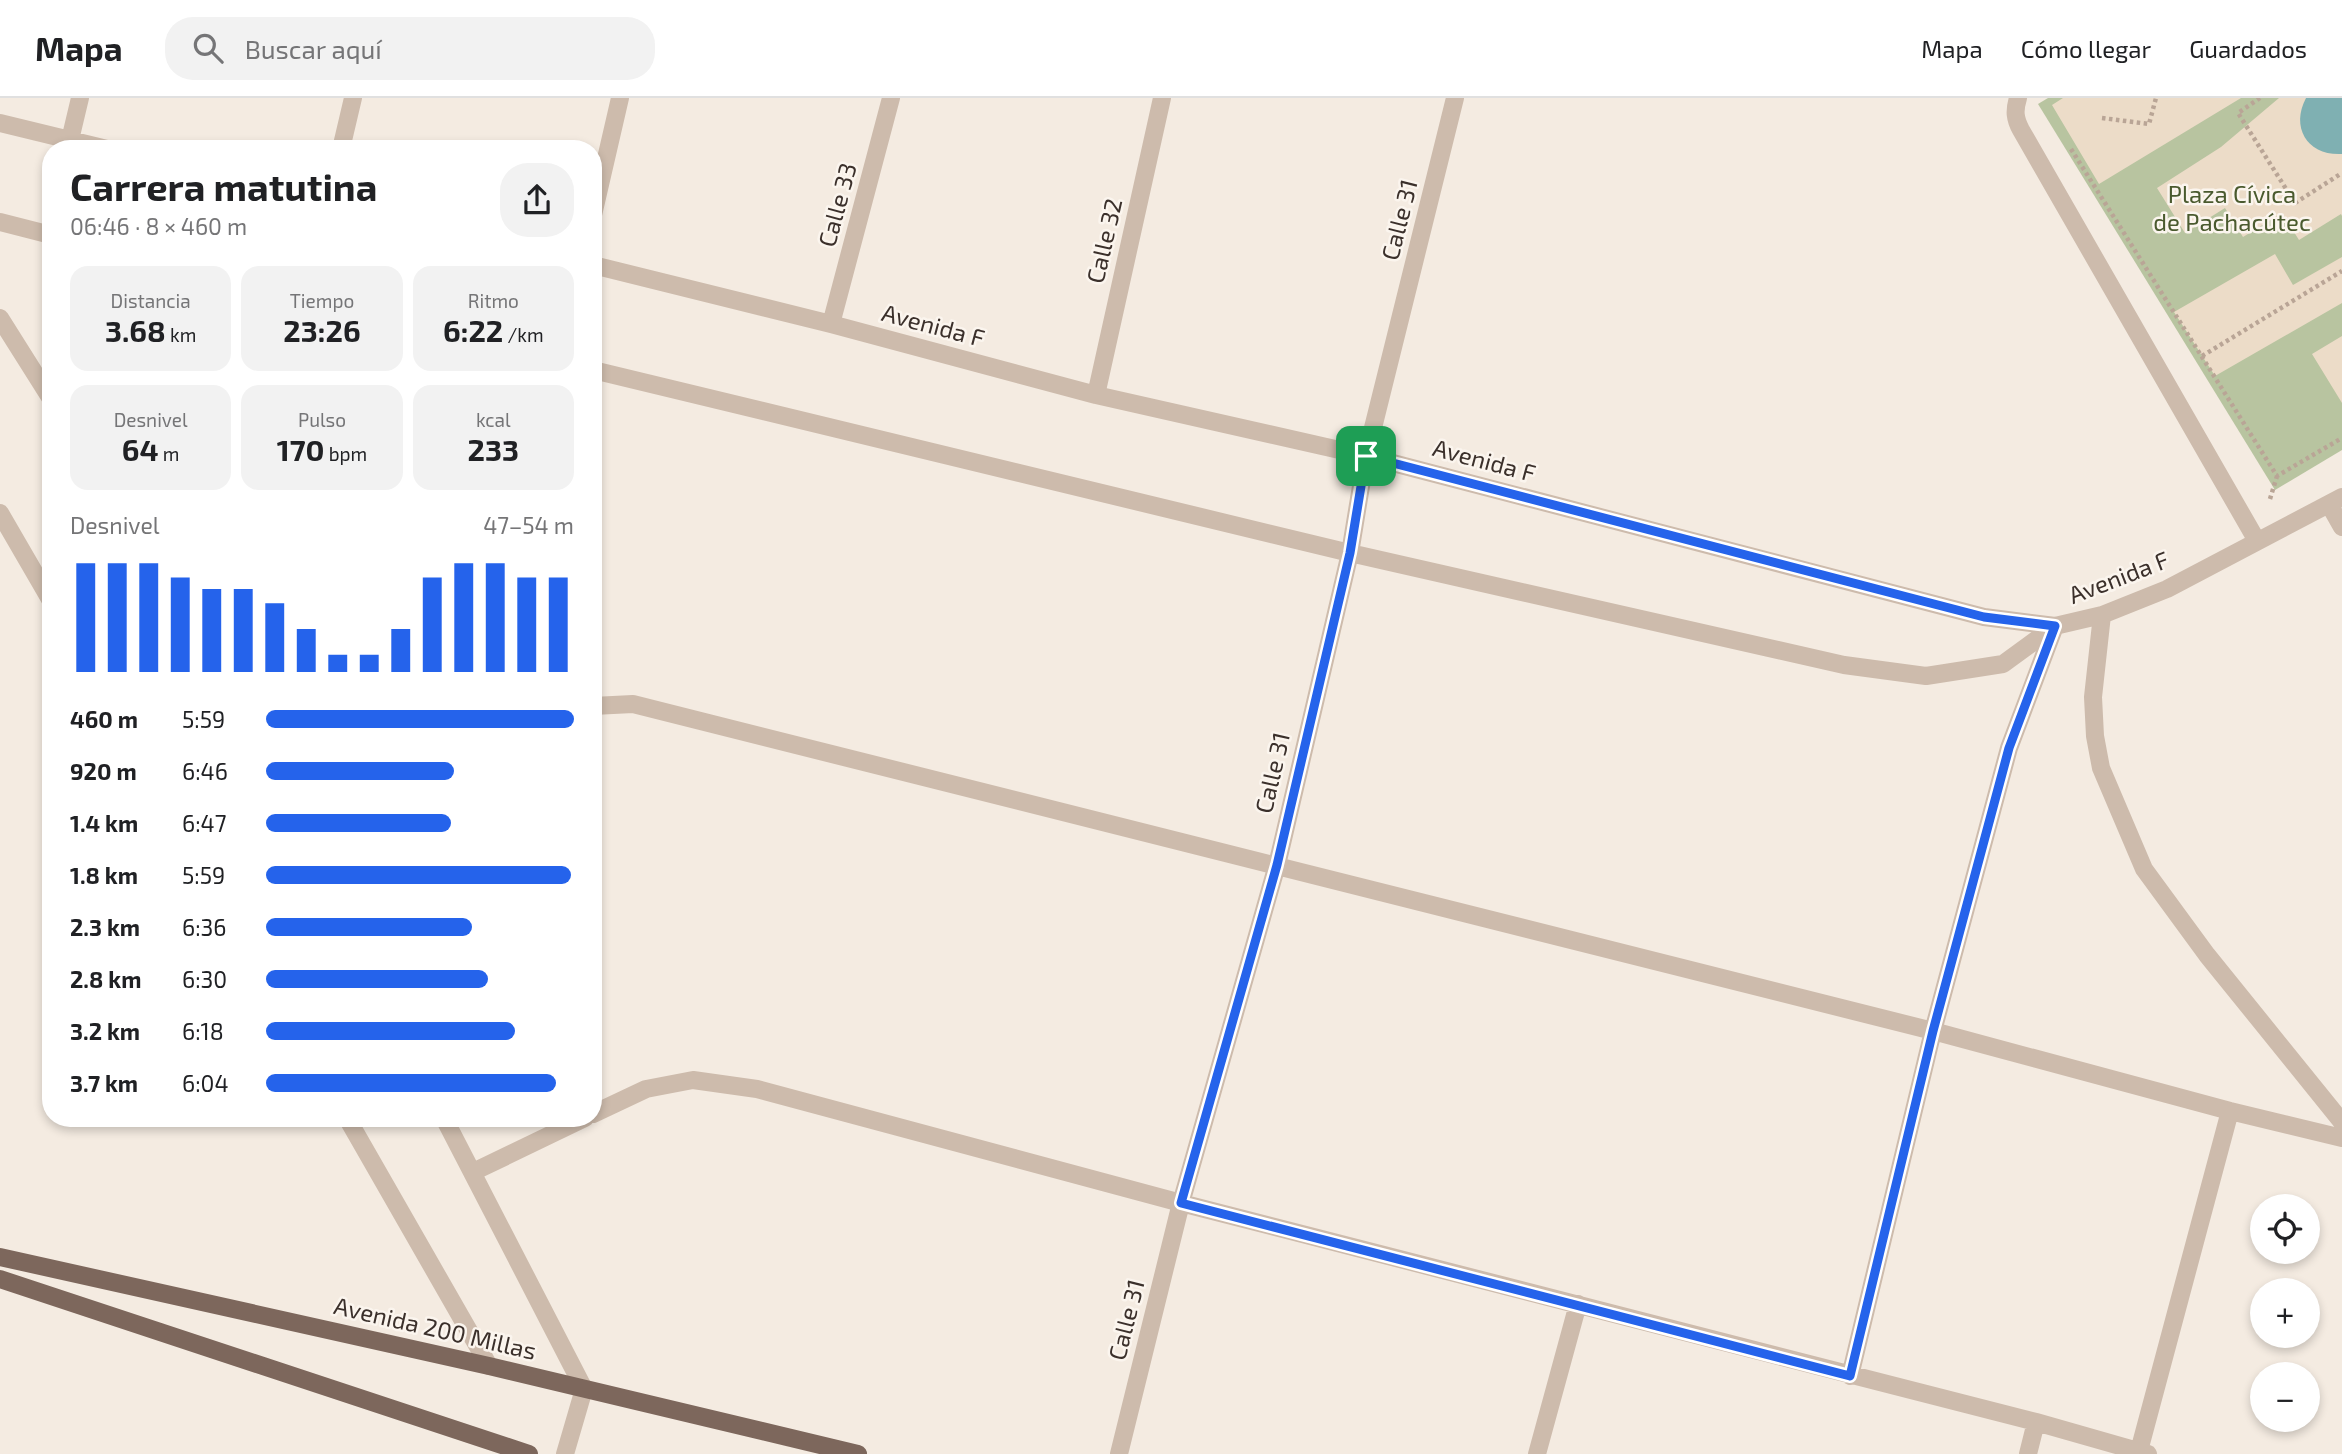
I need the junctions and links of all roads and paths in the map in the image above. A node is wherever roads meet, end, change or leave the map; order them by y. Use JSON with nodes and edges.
{"nodes":[{"id":1,"x":80,"y":98,"type":"edge"},
{"id":2,"x":354,"y":98,"type":"edge"},
{"id":3,"x":620,"y":98,"type":"edge"},
{"id":4,"x":891,"y":98,"type":"edge"},
{"id":5,"x":1162,"y":98,"type":"edge"},
{"id":6,"x":1455,"y":98,"type":"edge"},
{"id":7,"x":2018,"y":98,"type":"edge"},
{"id":8,"x":2156,"y":98,"type":"edge"},
{"id":9,"x":2260,"y":98,"type":"edge"},
{"id":10,"x":2102,"y":118,"type":"dead end"},
{"id":11,"x":0,"y":122,"type":"edge"},
{"id":12,"x":2065,"y":139,"type":"dead end"},
{"id":13,"x":70,"y":140,"type":"joint"},
{"id":14,"x":343,"y":140,"type":"edge"},
{"id":15,"x":2342,"y":173,"type":"edge"},
{"id":16,"x":602,"y":176,"type":"edge"},
{"id":17,"x":0,"y":222,"type":"edge"},
{"id":18,"x":42,"y":232,"type":"edge"},
{"id":19,"x":602,"y":267,"type":"edge"},
{"id":20,"x":2342,"y":271,"type":"edge"},
{"id":21,"x":0,"y":318,"type":"edge"},
{"id":22,"x":831,"y":324,"type":"junction"},
{"id":23,"x":2202,"y":356,"type":"junction"},
{"id":24,"x":602,"y":372,"type":"edge"},
{"id":25,"x":42,"y":385,"type":"edge"},
{"id":26,"x":1096,"y":394,"type":"junction"},
{"id":27,"x":2342,"y":438,"type":"edge"},
{"id":28,"x":1366,"y":456,"type":"junction"},
{"id":29,"x":2338,"y":503,"type":"edge"},
{"id":30,"x":0,"y":513,"type":"edge"},
{"id":31,"x":2342,"y":527,"type":"edge"},
{"id":32,"x":2257,"y":541,"type":"junction"},
{"id":33,"x":1350,"y":553,"type":"junction"},
{"id":34,"x":42,"y":585,"type":"edge"},
{"id":35,"x":2102,"y":615,"type":"junction"},
{"id":36,"x":2055,"y":626,"type":"junction"},
{"id":37,"x":602,"y":706,"type":"edge"},
{"id":38,"x":1277,"y":865,"type":"junction"},
{"id":39,"x":1933,"y":1031,"type":"junction"},
{"id":40,"x":602,"y":1110,"type":"edge"},
{"id":41,"x":2230,"y":1111,"type":"junction"},
{"id":42,"x":2342,"y":1122,"type":"edge"},
{"id":43,"x":353,"y":1127,"type":"edge"},
{"id":44,"x":449,"y":1127,"type":"edge"},
{"id":45,"x":566,"y":1127,"type":"edge"},
{"id":46,"x":2342,"y":1138,"type":"edge"},
{"id":47,"x":473,"y":1172,"type":"junction"},
{"id":48,"x":1181,"y":1203,"type":"junction"},
{"id":49,"x":0,"y":1257,"type":"edge"},
{"id":50,"x":0,"y":1279,"type":"edge"},
{"id":51,"x":1578,"y":1304,"type":"junction"},
{"id":52,"x":489,"y":1366,"type":"junction"},
{"id":53,"x":1850,"y":1376,"type":"junction"},
{"id":54,"x":584,"y":1389,"type":"junction"},
{"id":55,"x":2036,"y":1422,"type":"junction"},
{"id":56,"x":2144,"y":1453,"type":"edge"},
{"id":57,"x":529,"y":1454,"type":"edge"},
{"id":58,"x":565,"y":1454,"type":"edge"},
{"id":59,"x":858,"y":1454,"type":"edge"},
{"id":60,"x":1119,"y":1454,"type":"edge"},
{"id":61,"x":1537,"y":1454,"type":"edge"},
{"id":62,"x":2028,"y":1454,"type":"edge"}],
"edges":[{"from":1,"to":13,"type":"street"},
{"from":2,"to":14,"type":"street"},
{"from":3,"to":16,"type":"street"},
{"from":4,"to":22,"type":"street","name":"Calle 33"},
{"from":5,"to":26,"type":"street","name":"Calle 32"},
{"from":6,"to":28,"type":"street","name":"Calle 31"},
{"from":7,"to":32,"type":"street"},
{"from":8,"to":10,"type":"path"},
{"from":9,"to":15,"type":"path"},
{"from":11,"to":13,"type":"street"},
{"from":12,"to":23,"type":"path"},
{"from":17,"to":18,"type":"street"},
{"from":19,"to":22,"type":"street","name":"Avenida F"},
{"from":20,"to":23,"type":"path"},
{"from":21,"to":25,"type":"street"},
{"from":22,"to":26,"type":"street","name":"Avenida F"},
{"from":23,"to":27,"type":"path"},
{"from":24,"to":33,"type":"street"},
{"from":26,"to":28,"type":"street","name":"Avenida F"},
{"from":28,"to":33,"type":"street","name":"Calle 31"},
{"from":28,"to":36,"type":"street","name":"Avenida F"},
{"from":29,"to":31,"type":"street"},
{"from":29,"to":32,"type":"street","name":"Avenida F"},
{"from":30,"to":34,"type":"street"},
{"from":32,"to":35,"type":"street","name":"Avenida F"},
{"from":33,"to":36,"type":"street"},
{"from":33,"to":38,"type":"street","name":"Calle 31"},
{"from":35,"to":36,"type":"street","name":"Avenida F"},
{"from":35,"to":42,"type":"street"},
{"from":36,"to":39,"type":"street"},
{"from":37,"to":38,"type":"street"},
{"from":38,"to":39,"type":"street"},
{"from":38,"to":48,"type":"street","name":"Calle 31"},
{"from":39,"to":41,"type":"street"},
{"from":39,"to":53,"type":"street"},
{"from":40,"to":48,"type":"street"},
{"from":41,"to":46,"type":"street"},
{"from":41,"to":56,"type":"street"},
{"from":43,"to":52,"type":"street"},
{"from":44,"to":47,"type":"street"},
{"from":45,"to":47,"type":"street"},
{"from":47,"to":54,"type":"street"},
{"from":48,"to":51,"type":"street"},
{"from":48,"to":60,"type":"street","name":"Calle 31"},
{"from":49,"to":52,"type":"main road","name":"Avenida 200 Millas"},
{"from":50,"to":57,"type":"main road"},
{"from":51,"to":53,"type":"street"},
{"from":51,"to":61,"type":"street"},
{"from":52,"to":54,"type":"main road","name":"Avenida 200 Millas"},
{"from":53,"to":55,"type":"street"},
{"from":54,"to":58,"type":"street"},
{"from":54,"to":59,"type":"main road","name":"Avenida 200 Millas"},
{"from":55,"to":56,"type":"street"},
{"from":55,"to":62,"type":"street"}]}
